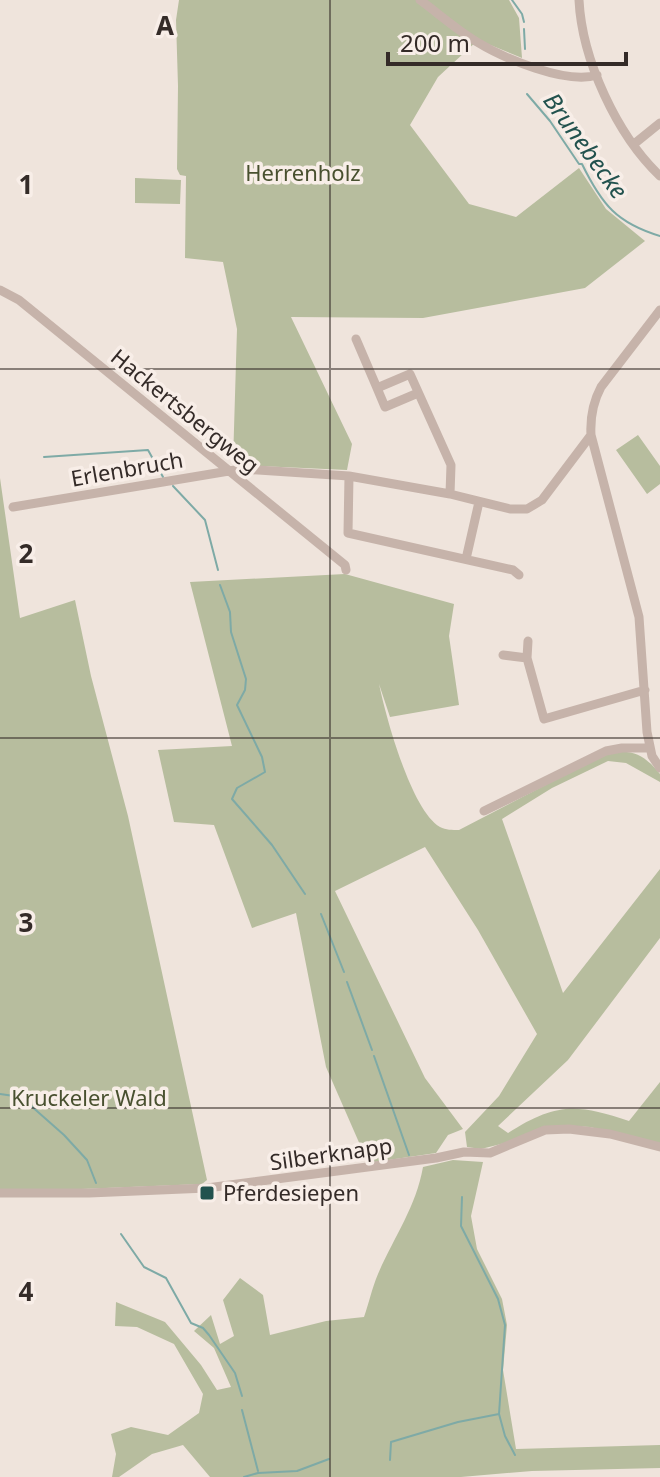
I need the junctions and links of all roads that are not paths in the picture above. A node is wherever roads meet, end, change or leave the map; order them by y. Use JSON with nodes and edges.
{"nodes":[{"id":1,"x":420,"y":0,"type":"edge"},
{"id":2,"x":579,"y":0,"type":"edge"},
{"id":3,"x":597,"y":75,"type":"junction"},
{"id":4,"x":660,"y":123,"type":"edge"},
{"id":5,"x":634,"y":144,"type":"junction"},
{"id":6,"x":660,"y":176,"type":"edge"},
{"id":7,"x":0,"y":290,"type":"edge"},
{"id":8,"x":660,"y":310,"type":"edge"},
{"id":9,"x":356,"y":339,"type":"dead end"},
{"id":10,"x":377,"y":388,"type":"junction"},
{"id":11,"x":418,"y":393,"type":"junction"},
{"id":12,"x":591,"y":435,"type":"junction"},
{"id":13,"x":231,"y":470,"type":"junction"},
{"id":14,"x":349,"y":476,"type":"junction"},
{"id":15,"x":52,"y":488,"type":"dead end"},
{"id":16,"x":450,"y":494,"type":"junction"},
{"id":17,"x":54,"y":499,"type":"junction"},
{"id":18,"x":479,"y":502,"type":"junction"},
{"id":19,"x":13,"y":507,"type":"dead end"},
{"id":20,"x":466,"y":559,"type":"junction"},
{"id":21,"x":346,"y":567,"type":"dead end"},
{"id":22,"x":519,"y":575,"type":"dead end"},
{"id":23,"x":528,"y":641,"type":"dead end"},
{"id":24,"x":503,"y":655,"type":"dead end"},
{"id":25,"x":527,"y":658,"type":"junction"},
{"id":26,"x":645,"y":690,"type":"junction"},
{"id":27,"x":650,"y":748,"type":"junction"},
{"id":28,"x":660,"y":768,"type":"edge"},
{"id":29,"x":484,"y":811,"type":"dead end"},
{"id":30,"x":660,"y":1147,"type":"edge"},
{"id":31,"x":0,"y":1193,"type":"edge"}],
"edges":[{"from":1,"to":3,"type":"street"},
{"from":2,"to":3,"type":"street"},
{"from":3,"to":5,"type":"street"},
{"from":4,"to":5,"type":"street"},
{"from":5,"to":6,"type":"street"},
{"from":7,"to":13,"type":"street","name":"Hackertsbergweg"},
{"from":8,"to":12,"type":"street"},
{"from":9,"to":10,"type":"street"},
{"from":10,"to":11,"type":"street"},
{"from":10,"to":11,"type":"street"},
{"from":11,"to":16,"type":"street"},
{"from":12,"to":18,"type":"street","name":"Erlenbruch"},
{"from":12,"to":26,"type":"street"},
{"from":13,"to":14,"type":"street","name":"Erlenbruch"},
{"from":13,"to":17,"type":"street","name":"Erlenbruch"},
{"from":13,"to":21,"type":"street","name":"Hackertsbergweg"},
{"from":14,"to":16,"type":"street","name":"Erlenbruch"},
{"from":14,"to":20,"type":"street"},
{"from":15,"to":17,"type":"street","name":"Erlenbruch"},
{"from":16,"to":18,"type":"street","name":"Erlenbruch"},
{"from":17,"to":19,"type":"street","name":"Erlenbruch"},
{"from":18,"to":20,"type":"street"},
{"from":20,"to":22,"type":"street"},
{"from":23,"to":25,"type":"street"},
{"from":24,"to":25,"type":"street"},
{"from":25,"to":26,"type":"street"},
{"from":26,"to":27,"type":"street"},
{"from":27,"to":28,"type":"street"},
{"from":27,"to":29,"type":"street"},
{"from":30,"to":31,"type":"street","name":"Silberknapp"}]}
